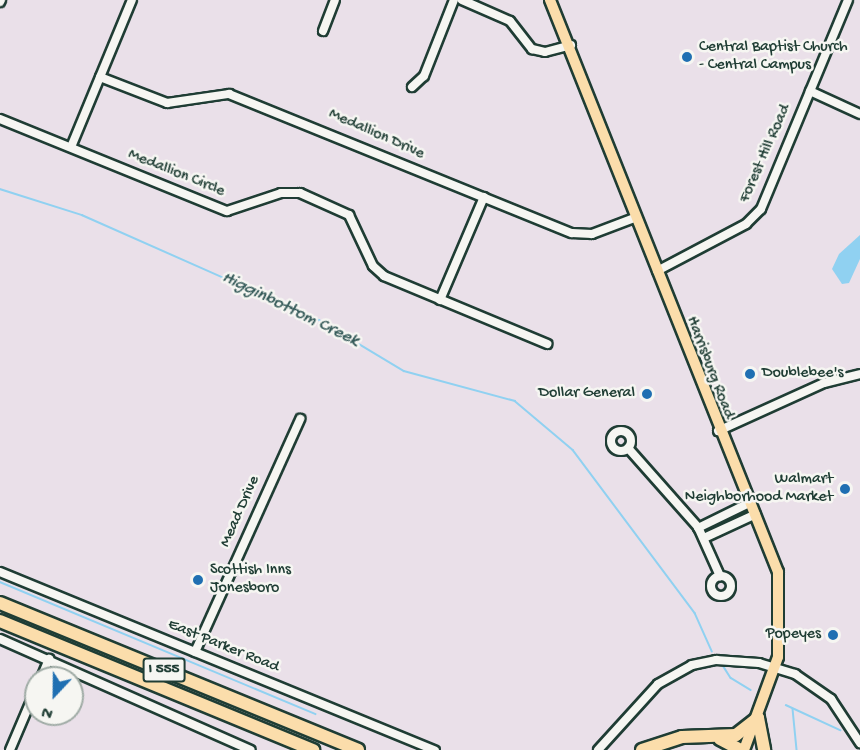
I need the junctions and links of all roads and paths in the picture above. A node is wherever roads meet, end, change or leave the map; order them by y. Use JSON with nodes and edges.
{"nodes":[{"id":1,"x":132,"y":0,"type":"edge"},
{"id":2,"x":335,"y":0,"type":"edge"},
{"id":3,"x":454,"y":0,"type":"edge"},
{"id":4,"x":462,"y":0,"type":"edge"},
{"id":5,"x":550,"y":0,"type":"edge"},
{"id":6,"x":848,"y":0,"type":"edge"},
{"id":7,"x":323,"y":30,"type":"dead end"},
{"id":8,"x":571,"y":45,"type":"junction"},
{"id":9,"x":100,"y":76,"type":"junction"},
{"id":10,"x":412,"y":87,"type":"dead end"},
{"id":11,"x":810,"y":91,"type":"junction"},
{"id":12,"x":860,"y":114,"type":"edge"},
{"id":13,"x":0,"y":119,"type":"edge"},
{"id":14,"x":71,"y":147,"type":"junction"},
{"id":15,"x":484,"y":197,"type":"junction"},
{"id":16,"x":637,"y":217,"type":"junction"},
{"id":17,"x":657,"y":272,"type":"junction"},
{"id":18,"x":440,"y":300,"type":"junction"},
{"id":19,"x":547,"y":344,"type":"dead end"},
{"id":20,"x":860,"y":374,"type":"edge"},
{"id":21,"x":300,"y":419,"type":"dead end"},
{"id":22,"x":718,"y":432,"type":"junction"},
{"id":23,"x":628,"y":448,"type":"dead end"},
{"id":24,"x":751,"y":502,"type":"junction"},
{"id":25,"x":756,"y":514,"type":"junction"},
{"id":26,"x":698,"y":528,"type":"junction"},
{"id":27,"x":704,"y":538,"type":"junction"},
{"id":28,"x":0,"y":572,"type":"edge"},
{"id":29,"x":720,"y":576,"type":"dead end"},
{"id":30,"x":0,"y":603,"type":"edge"},
{"id":31,"x":0,"y":621,"type":"edge"},
{"id":32,"x":0,"y":639,"type":"edge"},
{"id":33,"x":195,"y":652,"type":"junction"},
{"id":34,"x":49,"y":659,"type":"junction"},
{"id":35,"x":46,"y":666,"type":"edge"},
{"id":36,"x":776,"y":667,"type":"junction"},
{"id":37,"x":24,"y":717,"type":"edge"},
{"id":38,"x":758,"y":718,"type":"junction"},
{"id":39,"x":719,"y":738,"type":"junction"},
{"id":40,"x":860,"y":743,"type":"edge"},
{"id":41,"x":10,"y":750,"type":"edge"},
{"id":42,"x":251,"y":750,"type":"edge"},
{"id":43,"x":313,"y":750,"type":"edge"},
{"id":44,"x":358,"y":750,"type":"edge"},
{"id":45,"x":435,"y":750,"type":"edge"},
{"id":46,"x":598,"y":750,"type":"edge"},
{"id":47,"x":642,"y":750,"type":"edge"},
{"id":48,"x":743,"y":750,"type":"edge"},
{"id":49,"x":765,"y":750,"type":"edge"}],
"edges":[{"from":1,"to":9,"type":"street"},
{"from":2,"to":7,"type":"street"},
{"from":3,"to":10,"type":"street"},
{"from":4,"to":8,"type":"street"},
{"from":5,"to":8,"type":"main road","name":"Harrisburg Road"},
{"from":6,"to":11,"type":"street","name":"Forest Hill Road"},
{"from":8,"to":16,"type":"main road","name":"Harrisburg Road"},
{"from":9,"to":14,"type":"street"},
{"from":9,"to":15,"type":"street","name":"Medallion Drive"},
{"from":11,"to":12,"type":"street"},
{"from":11,"to":17,"type":"street","name":"Forest Hill Road"},
{"from":13,"to":14,"type":"street","name":"Medallion Circle"},
{"from":14,"to":18,"type":"street","name":"Medallion Circle"},
{"from":15,"to":16,"type":"street","name":"Medallion Drive"},
{"from":15,"to":18,"type":"street"},
{"from":16,"to":17,"type":"main road","name":"Harrisburg Road"},
{"from":17,"to":22,"type":"main road","name":"Harrisburg Road"},
{"from":18,"to":19,"type":"street","name":"Medallion Circle"},
{"from":20,"to":22,"type":"street"},
{"from":21,"to":33,"type":"street","name":"Mead Drive"},
{"from":22,"to":24,"type":"main road","name":"Harrisburg Road"},
{"from":23,"to":26,"type":"street"},
{"from":24,"to":25,"type":"main road","name":"Harrisburg Road"},
{"from":24,"to":26,"type":"street"},
{"from":25,"to":27,"type":"street"},
{"from":25,"to":36,"type":"main road","name":"Harrisburg Road"},
{"from":26,"to":27,"type":"street"},
{"from":27,"to":29,"type":"street"},
{"from":28,"to":33,"type":"street","name":"East Parker Road"},
{"from":30,"to":44,"type":"highway","number":"I 555"},
{"from":31,"to":43,"type":"highway","number":"I 555"},
{"from":32,"to":34,"type":"street"},
{"from":33,"to":45,"type":"street","name":"East Parker Road"},
{"from":34,"to":35,"type":"street"},
{"from":34,"to":42,"type":"street"},
{"from":36,"to":38,"type":"main road","name":"Harrisburg Road"},
{"from":36,"to":40,"type":"street"},
{"from":36,"to":46,"type":"street"},
{"from":37,"to":41,"type":"street"},
{"from":38,"to":39,"type":"highway"},
{"from":38,"to":48,"type":"main road","name":"Harrisburg Road"},
{"from":38,"to":49,"type":"highway"},
{"from":39,"to":47,"type":"highway"},
{"from":39,"to":48,"type":"highway"}]}
